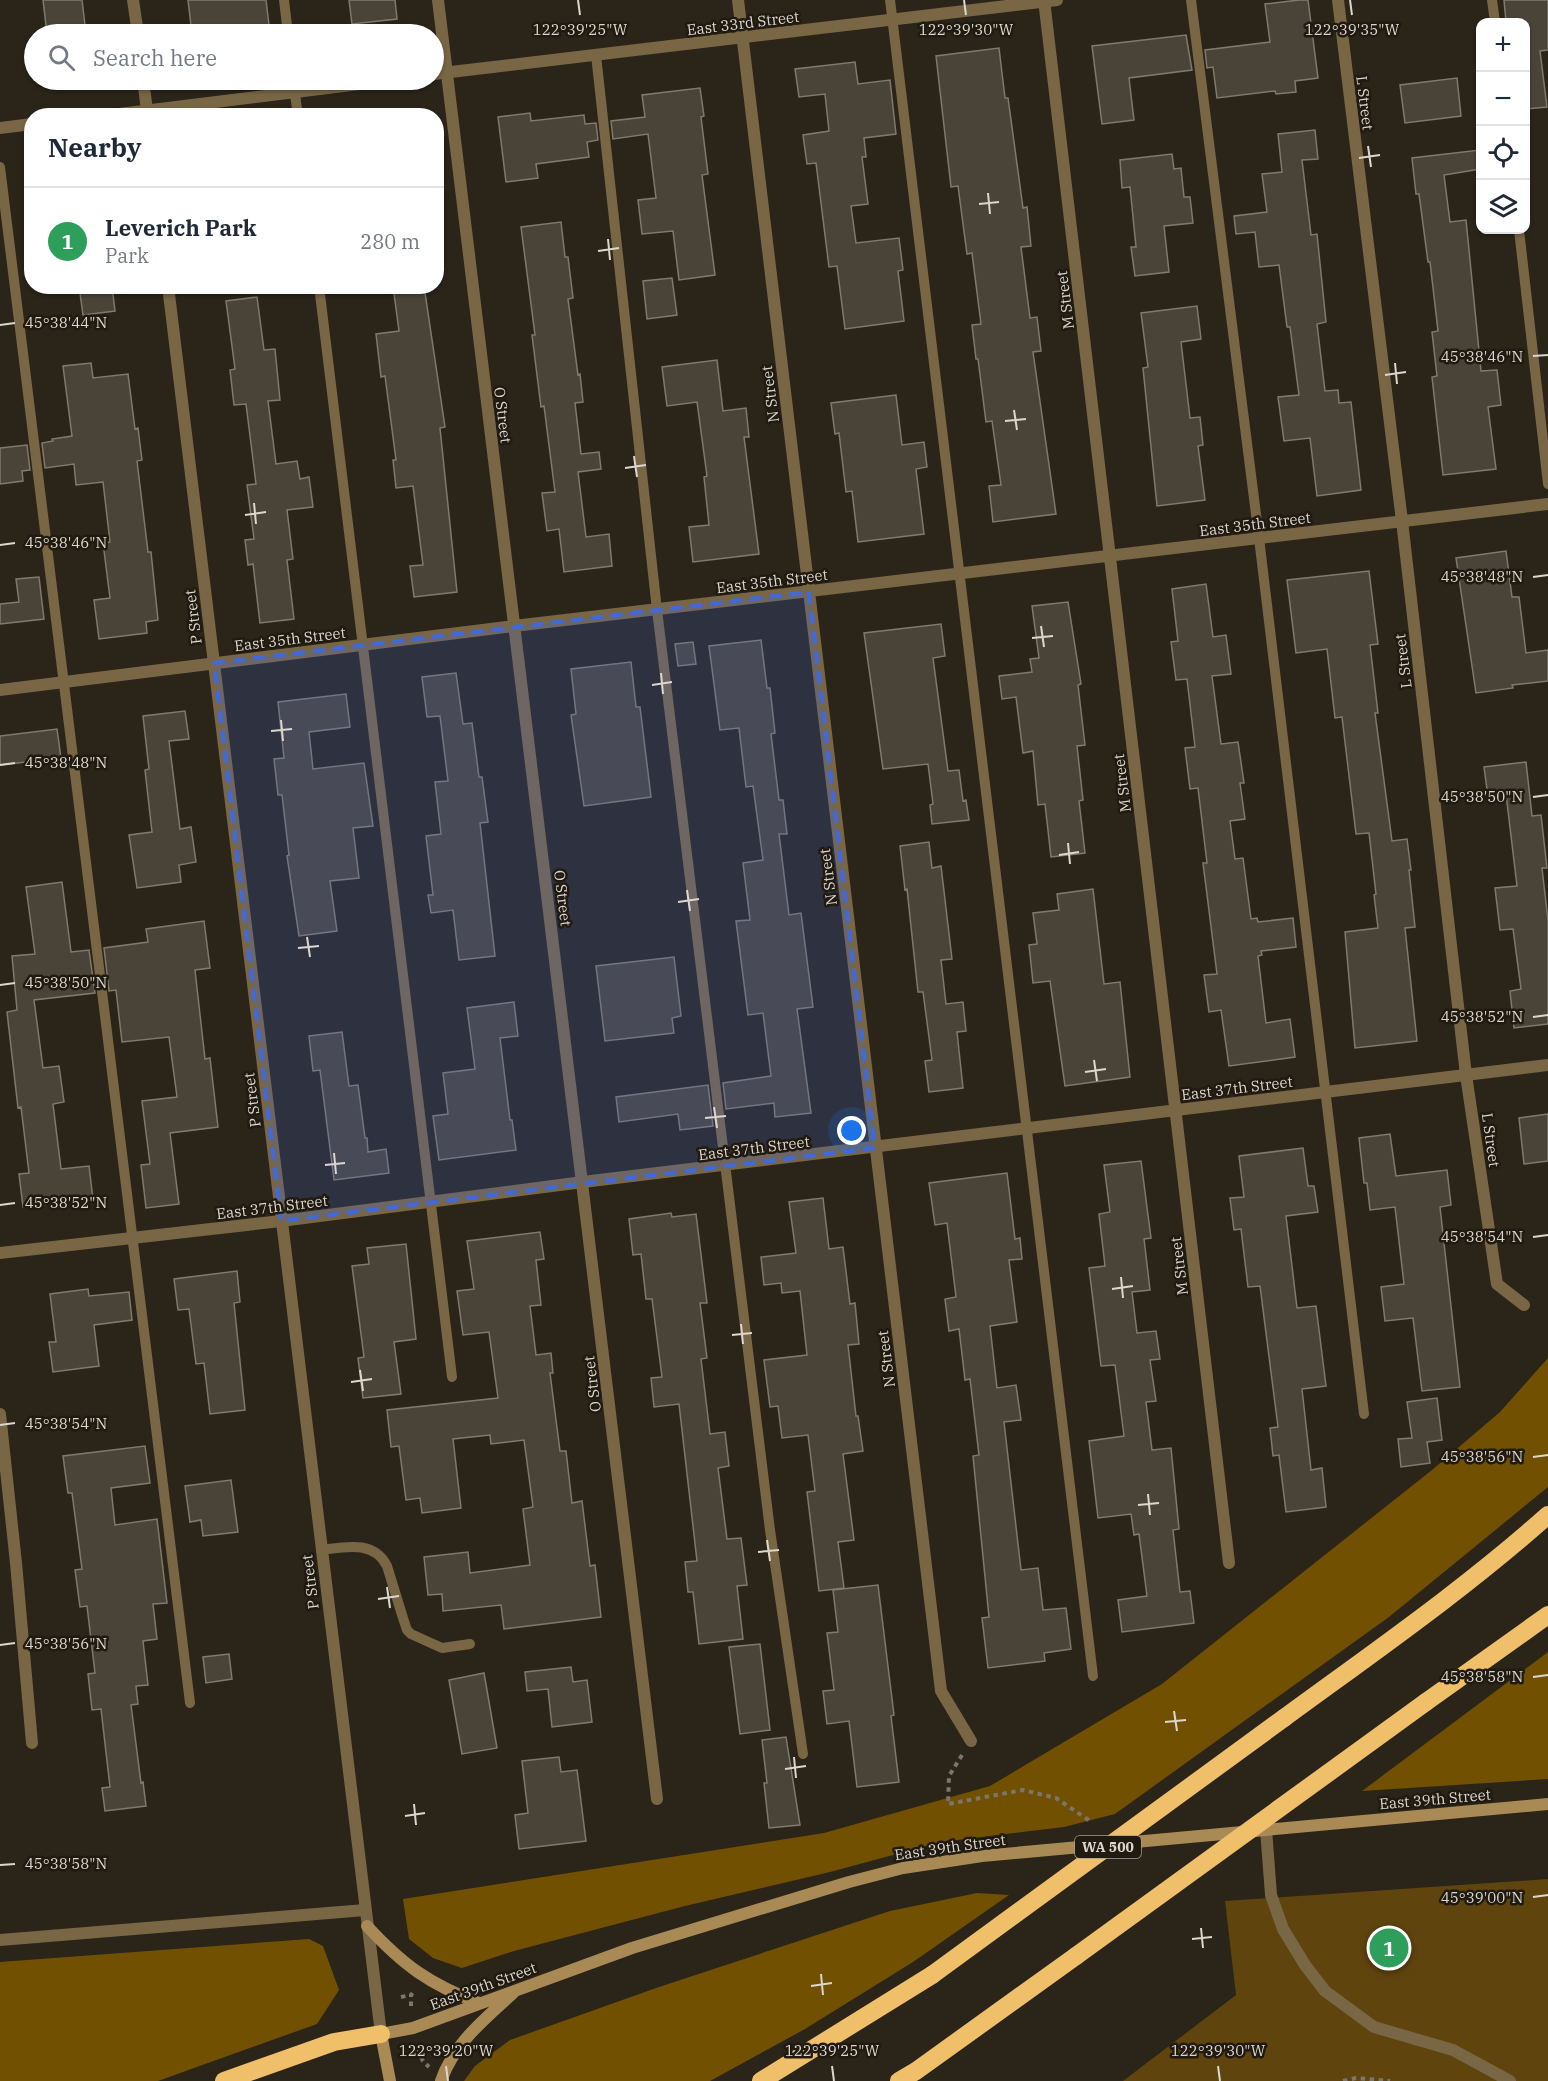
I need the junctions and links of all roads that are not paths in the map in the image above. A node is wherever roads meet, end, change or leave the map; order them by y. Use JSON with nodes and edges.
{"nodes":[{"id":1,"x":134,"y":0,"type":"edge"},
{"id":2,"x":284,"y":0,"type":"edge"},
{"id":3,"x":438,"y":0,"type":"edge"},
{"id":4,"x":738,"y":0,"type":"edge"},
{"id":5,"x":890,"y":0,"type":"edge"},
{"id":6,"x":1048,"y":0,"type":"edge"},
{"id":7,"x":1191,"y":0,"type":"edge"},
{"id":8,"x":1338,"y":0,"type":"edge"},
{"id":9,"x":1492,"y":0,"type":"edge"},
{"id":10,"x":1494,"y":18,"type":"edge"},
{"id":11,"x":893,"y":20,"type":"junction"},
{"id":12,"x":137,"y":24,"type":"edge"},
{"id":13,"x":287,"y":24,"type":"edge"},
{"id":14,"x":439,"y":24,"type":"edge"},
{"id":15,"x":742,"y":38,"type":"junction"},
{"id":16,"x":596,"y":55,"type":"junction"},
{"id":17,"x":444,"y":73,"type":"edge"},
{"id":18,"x":144,"y":90,"type":"edge"},
{"id":19,"x":272,"y":90,"type":"edge"},
{"id":20,"x":295,"y":90,"type":"edge"},
{"id":21,"x":442,"y":90,"type":"edge"},
{"id":22,"x":146,"y":108,"type":"edge"},
{"id":23,"x":174,"y":108,"type":"edge"},
{"id":24,"x":297,"y":108,"type":"edge"},
{"id":25,"x":24,"y":125,"type":"edge"},
{"id":26,"x":0,"y":128,"type":"edge"},
{"id":27,"x":0,"y":167,"type":"edge"},
{"id":28,"x":1519,"y":234,"type":"edge"},
{"id":29,"x":169,"y":294,"type":"edge"},
{"id":30,"x":319,"y":294,"type":"edge"},
{"id":31,"x":1548,"y":484,"type":"edge"},
{"id":32,"x":1548,"y":504,"type":"edge"},
{"id":33,"x":1402,"y":521,"type":"junction"},
{"id":34,"x":1259,"y":538,"type":"junction"},
{"id":35,"x":1110,"y":556,"type":"junction"},
{"id":36,"x":960,"y":574,"type":"junction"},
{"id":37,"x":809,"y":592,"type":"junction"},
{"id":38,"x":657,"y":610,"type":"junction"},
{"id":39,"x":514,"y":626,"type":"junction"},
{"id":40,"x":362,"y":645,"type":"junction"},
{"id":41,"x":214,"y":663,"type":"junction"},
{"id":42,"x":64,"y":682,"type":"junction"},
{"id":43,"x":0,"y":690,"type":"edge"},
{"id":44,"x":1548,"y":1065,"type":"edge"},
{"id":45,"x":1466,"y":1075,"type":"junction"},
{"id":46,"x":1325,"y":1092,"type":"junction"},
{"id":47,"x":1176,"y":1111,"type":"junction"},
{"id":48,"x":1027,"y":1129,"type":"junction"},
{"id":49,"x":875,"y":1148,"type":"junction"},
{"id":50,"x":725,"y":1166,"type":"junction"},
{"id":51,"x":583,"y":1182,"type":"junction"},
{"id":52,"x":431,"y":1203,"type":"junction"},
{"id":53,"x":281,"y":1221,"type":"junction"},
{"id":54,"x":132,"y":1238,"type":"junction"},
{"id":55,"x":0,"y":1253,"type":"edge"},
{"id":56,"x":1524,"y":1305,"type":"dead end"},
{"id":57,"x":452,"y":1377,"type":"dead end"},
{"id":58,"x":0,"y":1414,"type":"edge"},
{"id":59,"x":1364,"y":1414,"type":"dead end"},
{"id":60,"x":1548,"y":1515,"type":"edge"},
{"id":61,"x":321,"y":1550,"type":"junction"},
{"id":62,"x":1229,"y":1563,"type":"dead end"},
{"id":63,"x":1548,"y":1615,"type":"edge"},
{"id":64,"x":470,"y":1644,"type":"dead end"},
{"id":65,"x":1093,"y":1676,"type":"dead end"},
{"id":66,"x":190,"y":1703,"type":"dead end"},
{"id":67,"x":971,"y":1741,"type":"road end"},
{"id":68,"x":32,"y":1743,"type":"dead end"},
{"id":69,"x":803,"y":1754,"type":"dead end"},
{"id":70,"x":657,"y":1799,"type":"dead end"},
{"id":71,"x":1548,"y":1804,"type":"edge"},
{"id":72,"x":1266,"y":1829,"type":"junction"},
{"id":73,"x":365,"y":1910,"type":"junction"},
{"id":74,"x":367,"y":1926,"type":"junction"},
{"id":75,"x":0,"y":1940,"type":"edge"},
{"id":76,"x":517,"y":1990,"type":"junction"},
{"id":77,"x":478,"y":2003,"type":"junction"},
{"id":78,"x":381,"y":2034,"type":"junction"},
{"id":79,"x":224,"y":2081,"type":"edge"},
{"id":80,"x":390,"y":2081,"type":"edge"},
{"id":81,"x":441,"y":2081,"type":"edge"},
{"id":82,"x":761,"y":2081,"type":"edge"},
{"id":83,"x":900,"y":2081,"type":"edge"},
{"id":84,"x":1510,"y":2081,"type":"edge"}],
"edges":[{"from":1,"to":12,"type":"street"},
{"from":2,"to":13,"type":"lane"},
{"from":3,"to":14,"type":"street","name":"O Street"},
{"from":4,"to":15,"type":"street","name":"N Street"},
{"from":5,"to":11,"type":"lane"},
{"from":6,"to":11,"type":"street","name":"East 33rd Street"},
{"from":6,"to":35,"type":"street","name":"M Street"},
{"from":7,"to":34,"type":"lane"},
{"from":8,"to":33,"type":"street","name":"L Street"},
{"from":9,"to":10,"type":"lane"},
{"from":11,"to":15,"type":"street","name":"East 33rd Street"},
{"from":11,"to":36,"type":"lane"},
{"from":15,"to":16,"type":"street","name":"East 33rd Street"},
{"from":15,"to":37,"type":"street","name":"N Street"},
{"from":16,"to":17,"type":"street","name":"East 33rd Street"},
{"from":16,"to":38,"type":"lane"},
{"from":18,"to":22,"type":"street"},
{"from":19,"to":23,"type":"street"},
{"from":20,"to":24,"type":"lane"},
{"from":21,"to":39,"type":"street","name":"O Street"},
{"from":25,"to":26,"type":"street"},
{"from":27,"to":42,"type":"lane"},
{"from":28,"to":31,"type":"lane"},
{"from":29,"to":41,"type":"street","name":"P Street"},
{"from":30,"to":40,"type":"lane"},
{"from":32,"to":33,"type":"street","name":"East 35th Street"},
{"from":33,"to":34,"type":"street","name":"East 35th Street"},
{"from":33,"to":45,"type":"street","name":"L Street"},
{"from":34,"to":35,"type":"street","name":"East 35th Street"},
{"from":34,"to":46,"type":"lane"},
{"from":35,"to":36,"type":"street","name":"East 35th Street"},
{"from":35,"to":47,"type":"street","name":"M Street"},
{"from":36,"to":37,"type":"street","name":"East 35th Street"},
{"from":36,"to":48,"type":"lane"},
{"from":37,"to":38,"type":"street","name":"East 35th Street"},
{"from":37,"to":49,"type":"street","name":"N Street"},
{"from":38,"to":39,"type":"street","name":"East 35th Street"},
{"from":38,"to":50,"type":"lane"},
{"from":39,"to":40,"type":"street","name":"East 35th Street"},
{"from":39,"to":51,"type":"street","name":"O Street"},
{"from":40,"to":41,"type":"street","name":"East 35th Street"},
{"from":40,"to":52,"type":"lane"},
{"from":41,"to":42,"type":"street","name":"East 35th Street"},
{"from":41,"to":53,"type":"street","name":"P Street"},
{"from":42,"to":43,"type":"street","name":"East 35th Street"},
{"from":42,"to":54,"type":"lane"},
{"from":44,"to":45,"type":"street","name":"East 37th Street"},
{"from":45,"to":46,"type":"street","name":"East 37th Street"},
{"from":45,"to":56,"type":"street","name":"L Street"},
{"from":46,"to":47,"type":"street","name":"East 37th Street"},
{"from":46,"to":59,"type":"lane"},
{"from":47,"to":48,"type":"street","name":"East 37th Street"},
{"from":47,"to":62,"type":"street","name":"M Street"},
{"from":48,"to":49,"type":"street","name":"East 37th Street"},
{"from":48,"to":65,"type":"lane"},
{"from":49,"to":50,"type":"street","name":"East 37th Street"},
{"from":49,"to":67,"type":"street","name":"N Street"},
{"from":50,"to":51,"type":"street","name":"East 37th Street"},
{"from":50,"to":69,"type":"lane"},
{"from":51,"to":52,"type":"street","name":"East 37th Street"},
{"from":51,"to":70,"type":"street","name":"O Street"},
{"from":52,"to":53,"type":"street","name":"East 37th Street"},
{"from":52,"to":57,"type":"lane"},
{"from":53,"to":54,"type":"street","name":"East 37th Street"},
{"from":53,"to":61,"type":"street","name":"P Street"},
{"from":54,"to":55,"type":"street","name":"East 37th Street"},
{"from":54,"to":66,"type":"lane"},
{"from":58,"to":68,"type":"street"},
{"from":60,"to":82,"type":"highway","number":"WA 500","bridge":true},
{"from":61,"to":64,"type":"lane"},
{"from":61,"to":73,"type":"street","name":"P Street"},
{"from":63,"to":83,"type":"highway","bridge":true},
{"from":71,"to":72,"type":"main road","name":"East 39th Street"},
{"from":72,"to":76,"type":"main road","name":"East 39th Street"},
{"from":72,"to":84,"type":"street"},
{"from":73,"to":74,"type":"street","name":"P Street"},
{"from":73,"to":75,"type":"street"},
{"from":74,"to":77,"type":"main road"},
{"from":74,"to":78,"type":"street","name":"P Street"},
{"from":76,"to":77,"type":"main road","name":"East 39th Street"},
{"from":76,"to":81,"type":"main road"},
{"from":77,"to":78,"type":"main road","name":"East 39th Street"},
{"from":78,"to":79,"type":"highway"},
{"from":78,"to":80,"type":"main road"}]}
